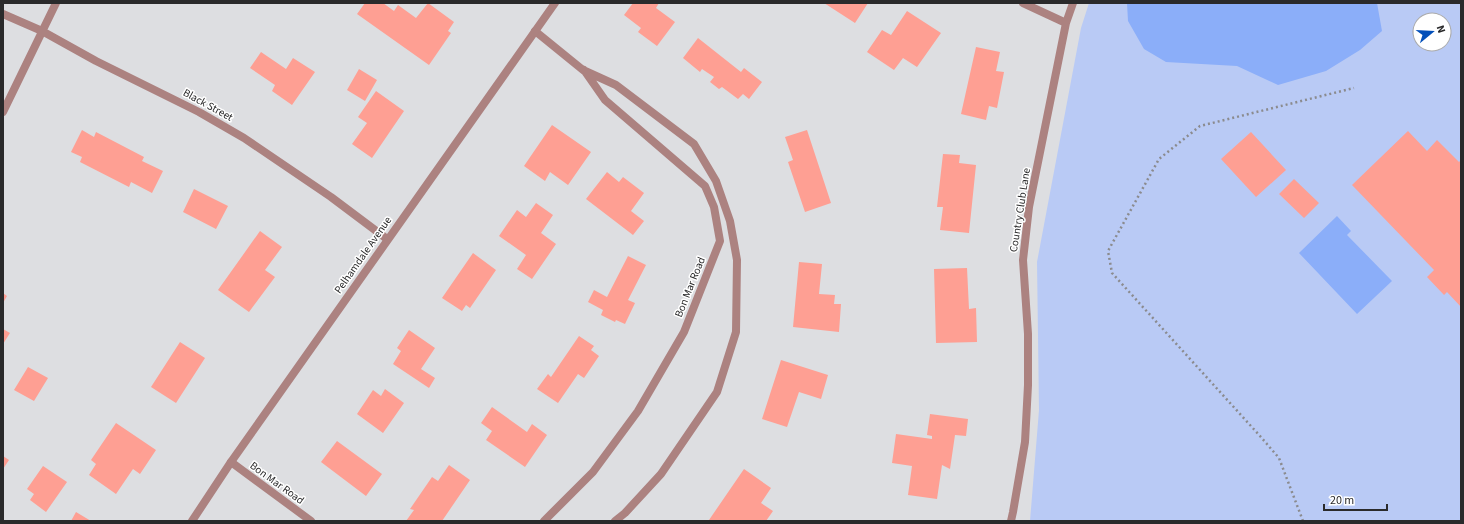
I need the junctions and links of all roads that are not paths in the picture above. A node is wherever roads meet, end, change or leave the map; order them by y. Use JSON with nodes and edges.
{"nodes":[{"id":1,"x":56,"y":3,"type":"edge"},
{"id":2,"x":555,"y":3,"type":"edge"},
{"id":3,"x":1024,"y":3,"type":"edge"},
{"id":4,"x":1073,"y":3,"type":"edge"},
{"id":5,"x":3,"y":14,"type":"edge"},
{"id":6,"x":1066,"y":23,"type":"junction"},
{"id":7,"x":42,"y":31,"type":"junction"},
{"id":8,"x":535,"y":31,"type":"junction"},
{"id":9,"x":583,"y":70,"type":"junction"},
{"id":10,"x":3,"y":112,"type":"edge"},
{"id":11,"x":387,"y":239,"type":"junction"},
{"id":12,"x":231,"y":462,"type":"junction"},
{"id":13,"x":192,"y":521,"type":"edge"},
{"id":14,"x":311,"y":521,"type":"edge"},
{"id":15,"x":544,"y":521,"type":"edge"},
{"id":16,"x":615,"y":521,"type":"edge"},
{"id":17,"x":1011,"y":521,"type":"edge"}],
"edges":[{"from":1,"to":7,"type":"street"},
{"from":2,"to":8,"type":"street","name":"Pelhamdale Avenue"},
{"from":3,"to":6,"type":"street"},
{"from":4,"to":6,"type":"street","name":"Country Club Lane"},
{"from":5,"to":7,"type":"street","name":"Black Street"},
{"from":6,"to":17,"type":"street","name":"Country Club Lane"},
{"from":7,"to":10,"type":"street"},
{"from":7,"to":11,"type":"street","name":"Black Street"},
{"from":8,"to":9,"type":"street","name":"Bon Mar Road"},
{"from":8,"to":11,"type":"street","name":"Pelhamdale Avenue"},
{"from":9,"to":15,"type":"street","name":"Bon Mar Road"},
{"from":9,"to":16,"type":"street","name":"Bon Mar Road"},
{"from":11,"to":12,"type":"street","name":"Pelhamdale Avenue"},
{"from":12,"to":13,"type":"street","name":"Pelhamdale Avenue"},
{"from":12,"to":14,"type":"street","name":"Bon Mar Road"}]}
